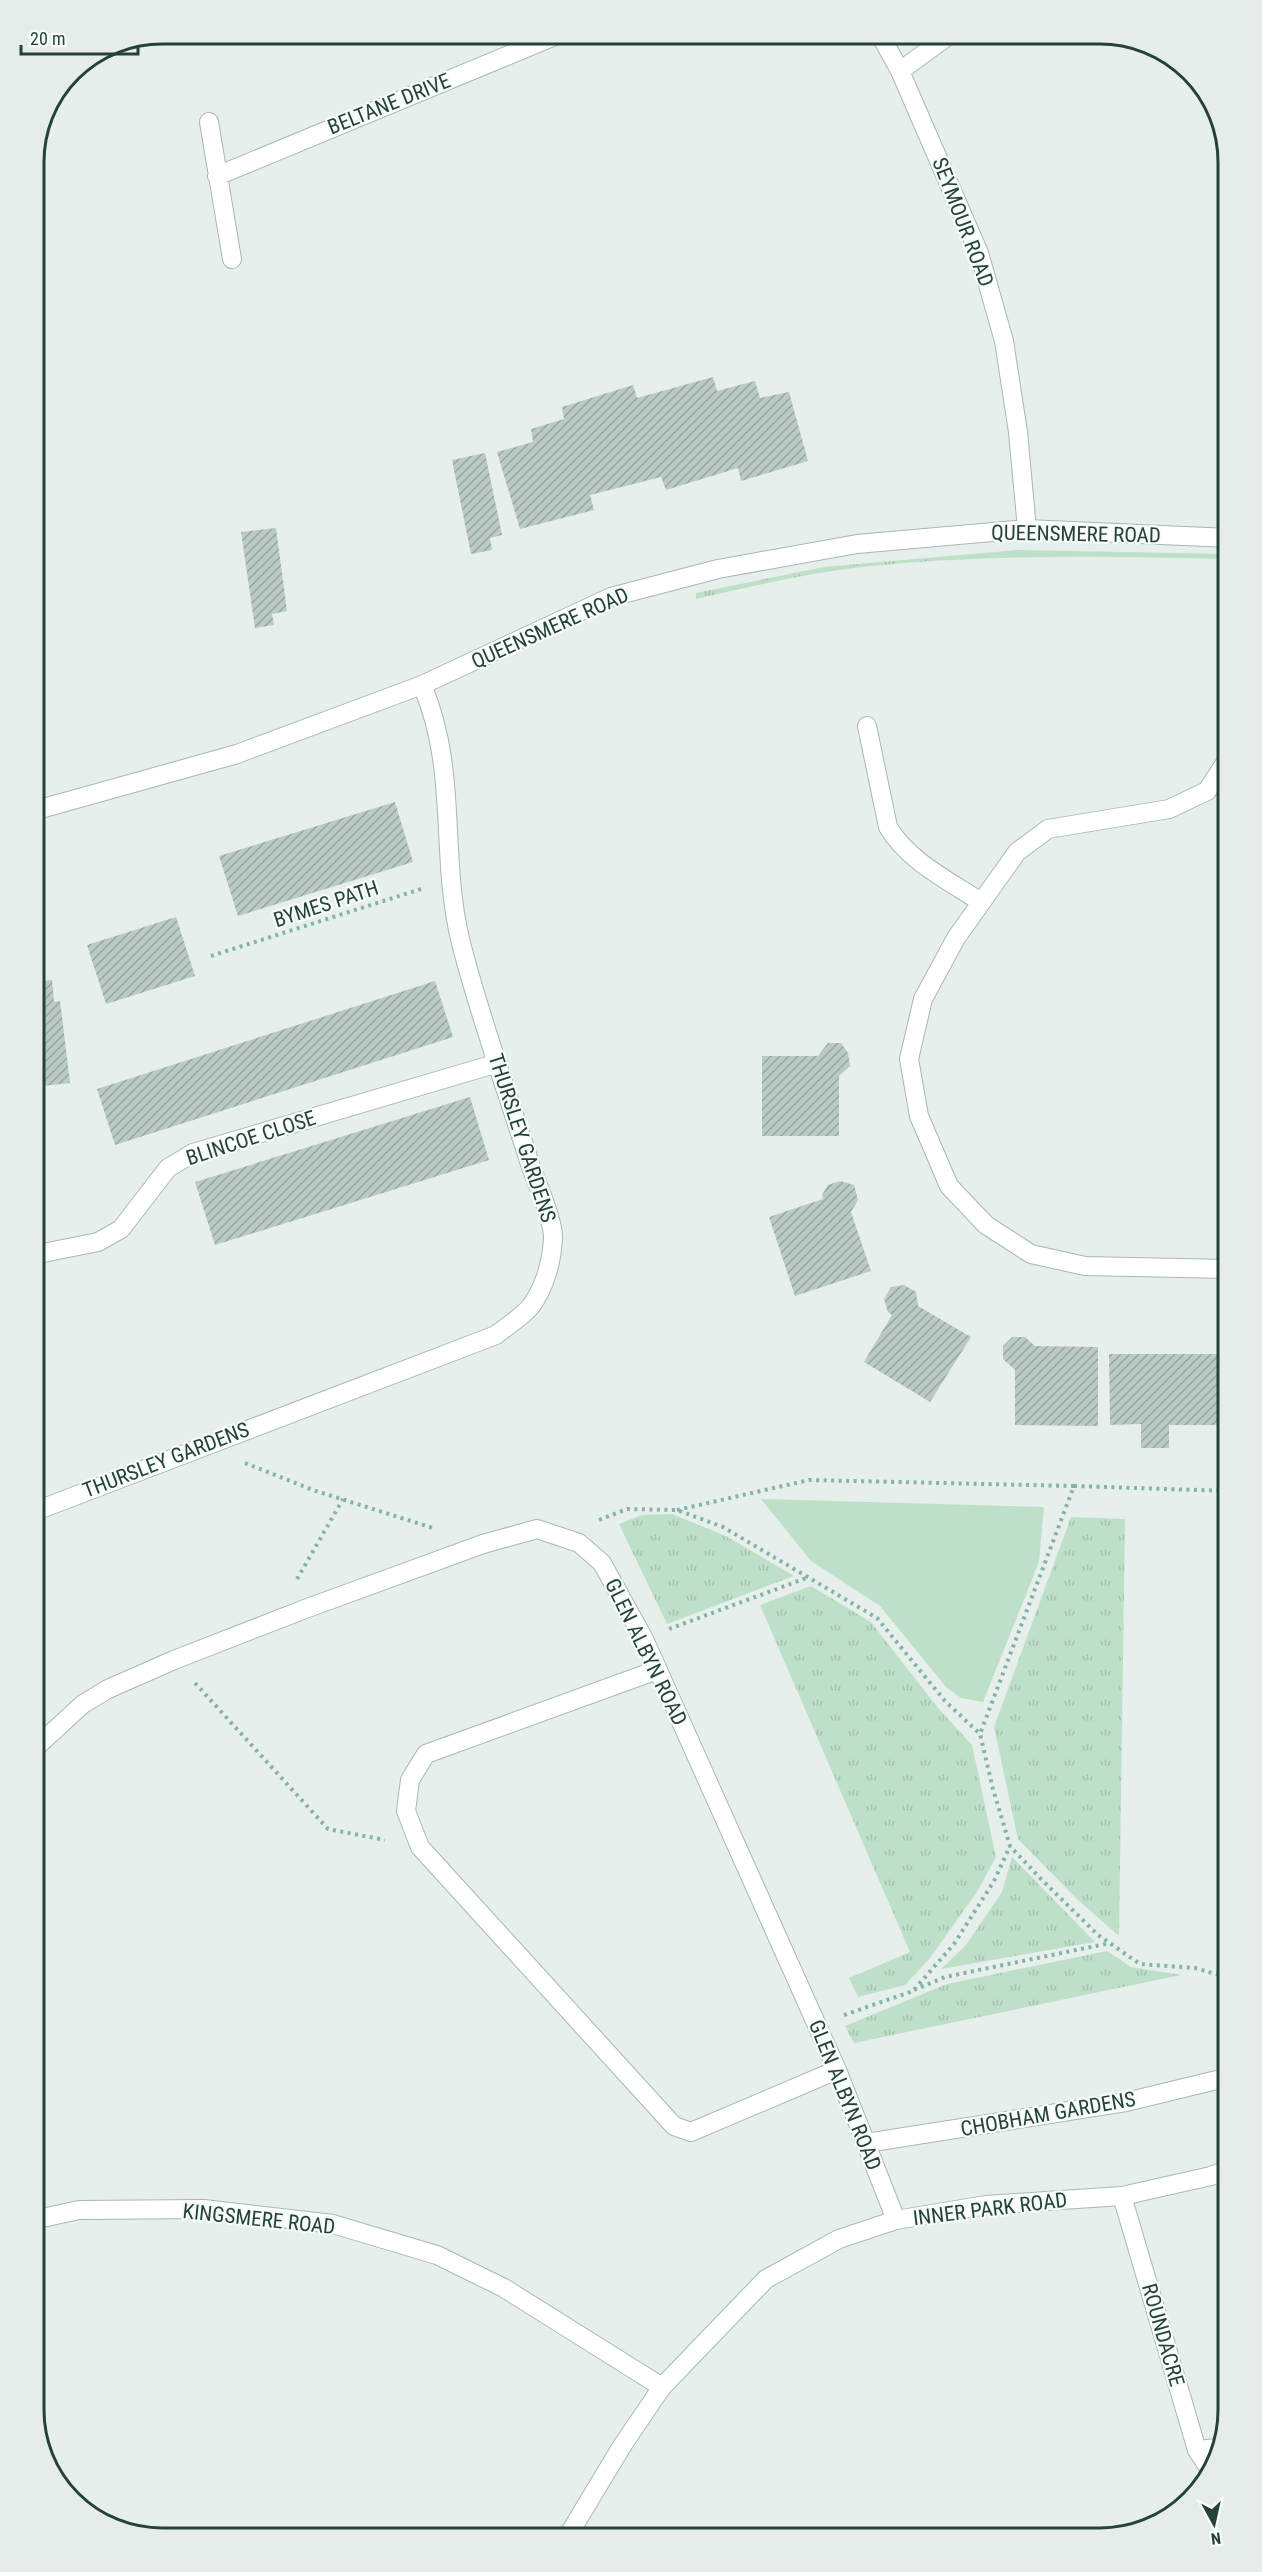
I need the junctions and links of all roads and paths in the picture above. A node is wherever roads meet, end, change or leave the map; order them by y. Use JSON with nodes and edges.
{"nodes":[{"id":1,"x":535,"y":44,"type":"edge"},
{"id":2,"x":885,"y":44,"type":"edge"},
{"id":3,"x":937,"y":44,"type":"edge"},
{"id":4,"x":900,"y":71,"type":"junction"},
{"id":5,"x":208,"y":122,"type":"dead end"},
{"id":6,"x":217,"y":176,"type":"junction"},
{"id":7,"x":232,"y":259,"type":"dead end"},
{"id":8,"x":1027,"y":529,"type":"junction"},
{"id":9,"x":1218,"y":538,"type":"edge"},
{"id":10,"x":422,"y":685,"type":"junction"},
{"id":11,"x":867,"y":726,"type":"dead end"},
{"id":12,"x":1218,"y":774,"type":"edge"},
{"id":13,"x":44,"y":808,"type":"edge"},
{"id":14,"x":450,"y":880,"type":"junction"},
{"id":15,"x":981,"y":902,"type":"junction"},
{"id":16,"x":211,"y":956,"type":"dead end"},
{"id":17,"x":498,"y":1063,"type":"junction"},
{"id":18,"x":44,"y":1253,"type":"edge"},
{"id":19,"x":1218,"y":1269,"type":"edge"},
{"id":20,"x":246,"y":1464,"type":"dead end"},
{"id":21,"x":1074,"y":1486,"type":"junction"},
{"id":22,"x":1218,"y":1491,"type":"edge"},
{"id":23,"x":344,"y":1499,"type":"junction"},
{"id":24,"x":44,"y":1508,"type":"edge"},
{"id":25,"x":677,"y":1510,"type":"junction"},
{"id":26,"x":429,"y":1527,"type":"dead end"},
{"id":27,"x":579,"y":1543,"type":"junction"},
{"id":28,"x":809,"y":1577,"type":"junction"},
{"id":29,"x":296,"y":1581,"type":"dead end"},
{"id":30,"x":644,"y":1639,"type":"junction"},
{"id":31,"x":174,"y":1660,"type":"junction"},
{"id":32,"x":657,"y":1670,"type":"junction"},
{"id":33,"x":980,"y":1734,"type":"junction"},
{"id":34,"x":44,"y":1740,"type":"edge"},
{"id":35,"x":1010,"y":1846,"type":"junction"},
{"id":36,"x":420,"y":1847,"type":"junction"},
{"id":37,"x":1111,"y":1943,"type":"junction"},
{"id":38,"x":1218,"y":1975,"type":"edge"},
{"id":39,"x":913,"y":1991,"type":"junction"},
{"id":40,"x":817,"y":2024,"type":"junction"},
{"id":41,"x":837,"y":2070,"type":"junction"},
{"id":42,"x":1218,"y":2080,"type":"edge"},
{"id":43,"x":866,"y":2143,"type":"junction"},
{"id":44,"x":1218,"y":2173,"type":"edge"},
{"id":45,"x":1122,"y":2196,"type":"junction"},
{"id":46,"x":44,"y":2218,"type":"edge"},
{"id":47,"x":896,"y":2220,"type":"junction"},
{"id":48,"x":662,"y":2387,"type":"junction"},
{"id":49,"x":1212,"y":2449,"type":"edge"},
{"id":50,"x":1197,"y":2450,"type":"junction"},
{"id":51,"x":1206,"y":2463,"type":"edge"},
{"id":52,"x":574,"y":2528,"type":"edge"}],
"edges":[{"from":1,"to":6,"type":"street","name":"BELTANE DRIVE"},
{"from":2,"to":4,"type":"street","name":"SEYMOUR ROAD"},
{"from":3,"to":4,"type":"street"},
{"from":4,"to":8,"type":"street","name":"SEYMOUR ROAD"},
{"from":5,"to":6,"type":"street"},
{"from":6,"to":7,"type":"street"},
{"from":8,"to":9,"type":"street","name":"QUEENSMERE ROAD"},
{"from":8,"to":10,"type":"street","name":"QUEENSMERE ROAD"},
{"from":10,"to":13,"type":"street","name":"QUEENSMERE ROAD"},
{"from":10,"to":14,"type":"street","name":"THURSLEY GARDENS"},
{"from":11,"to":15,"type":"street"},
{"from":12,"to":15,"type":"street"},
{"from":14,"to":16,"type":"path","name":"BYMES PATH"},
{"from":14,"to":17,"type":"street","name":"THURSLEY GARDENS"},
{"from":15,"to":19,"type":"street"},
{"from":17,"to":18,"type":"street","name":"BLINCOE CLOSE"},
{"from":17,"to":24,"type":"street","name":"THURSLEY GARDENS"},
{"from":20,"to":23,"type":"path"},
{"from":21,"to":22,"type":"path"},
{"from":21,"to":25,"type":"path"},
{"from":21,"to":33,"type":"path"},
{"from":23,"to":26,"type":"path"},
{"from":23,"to":29,"type":"path"},
{"from":25,"to":27,"type":"path"},
{"from":25,"to":28,"type":"path"},
{"from":27,"to":30,"type":"street","name":"GLEN ALBYN ROAD"},
{"from":27,"to":31,"type":"street","name":"GLEN ALBYN ROAD"},
{"from":28,"to":30,"type":"path"},
{"from":28,"to":33,"type":"path"},
{"from":30,"to":32,"type":"street","name":"GLEN ALBYN ROAD"},
{"from":31,"to":34,"type":"street","name":"GLEN ALBYN ROAD"},
{"from":31,"to":36,"type":"path"},
{"from":32,"to":36,"type":"street"},
{"from":32,"to":40,"type":"street","name":"GLEN ALBYN ROAD"},
{"from":33,"to":35,"type":"path"},
{"from":35,"to":37,"type":"path"},
{"from":35,"to":39,"type":"path"},
{"from":36,"to":41,"type":"street"},
{"from":37,"to":38,"type":"path"},
{"from":37,"to":39,"type":"path"},
{"from":39,"to":40,"type":"path"},
{"from":40,"to":41,"type":"street","name":"GLEN ALBYN ROAD"},
{"from":41,"to":43,"type":"street","name":"GLEN ALBYN ROAD"},
{"from":42,"to":43,"type":"street","name":"CHOBHAM GARDENS"},
{"from":43,"to":47,"type":"street","name":"GLEN ALBYN ROAD"},
{"from":44,"to":45,"type":"street","name":"INNER PARK ROAD"},
{"from":45,"to":47,"type":"street","name":"INNER PARK ROAD"},
{"from":45,"to":50,"type":"street","name":"ROUNDACRE"},
{"from":46,"to":48,"type":"street","name":"KINGSMERE ROAD"},
{"from":47,"to":48,"type":"street","name":"INNER PARK ROAD"},
{"from":48,"to":52,"type":"street","name":"INNER PARK ROAD"},
{"from":49,"to":50,"type":"street"},
{"from":50,"to":51,"type":"street","name":"ROUNDACRE"}]}
